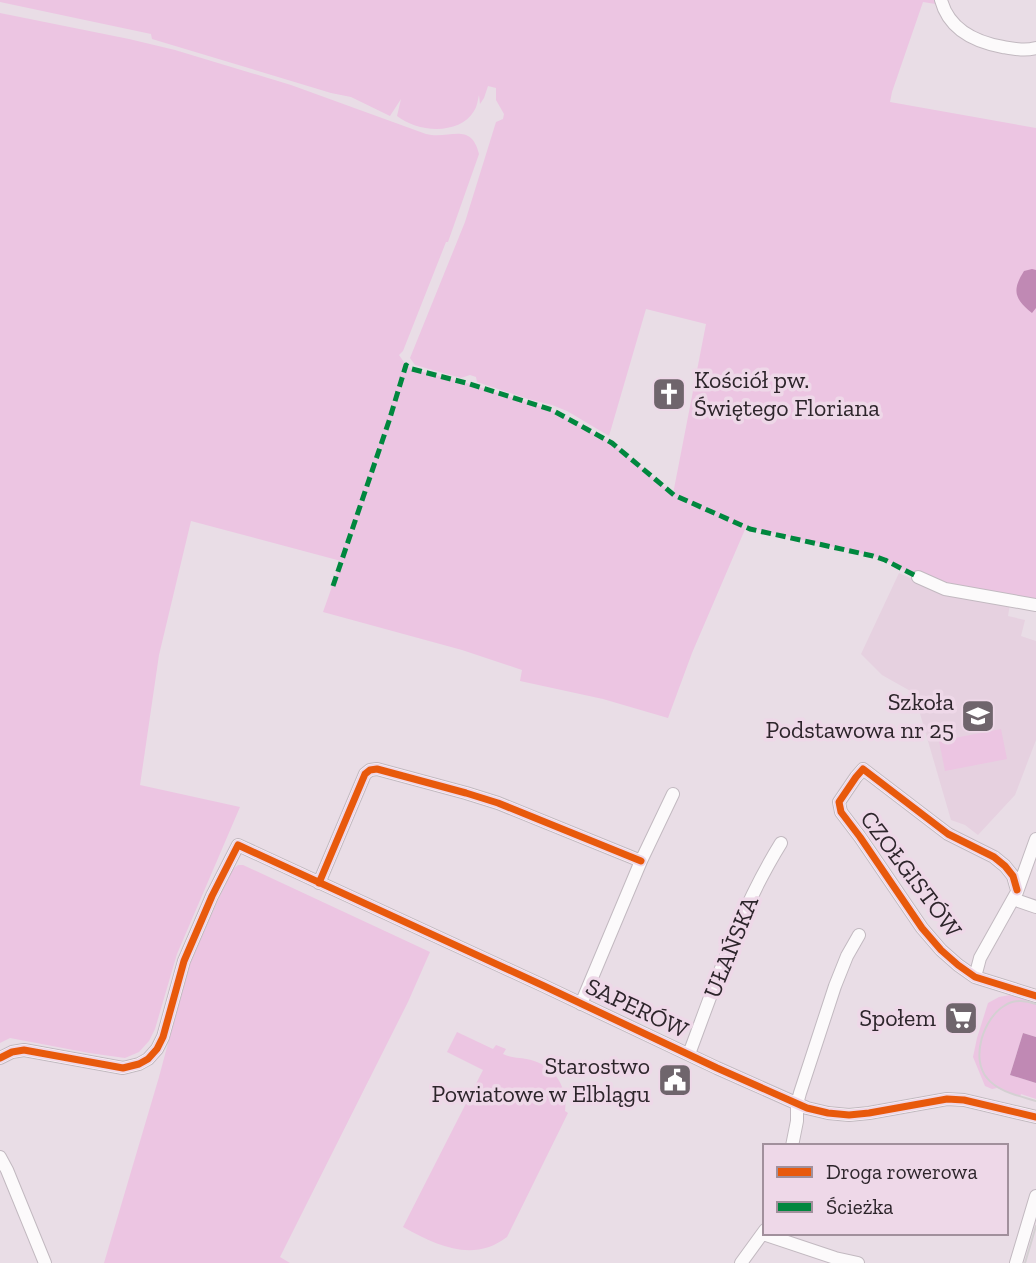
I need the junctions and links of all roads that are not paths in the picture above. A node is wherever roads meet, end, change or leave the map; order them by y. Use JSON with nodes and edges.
{"nodes":[{"id":1,"x":941,"y":0,"type":"edge"},
{"id":2,"x":1036,"y":48,"type":"edge"},
{"id":3,"x":918,"y":577,"type":"dead end"},
{"id":4,"x":1036,"y":605,"type":"edge"},
{"id":5,"x":673,"y":794,"type":"dead end"},
{"id":6,"x":1036,"y":839,"type":"edge"},
{"id":7,"x":781,"y":843,"type":"dead end"},
{"id":8,"x":641,"y":862,"type":"junction"},
{"id":9,"x":319,"y":883,"type":"junction"},
{"id":10,"x":1015,"y":895,"type":"junction"},
{"id":11,"x":1036,"y":907,"type":"edge"},
{"id":12,"x":859,"y":935,"type":"dead end"},
{"id":13,"x":975,"y":977,"type":"junction"},
{"id":14,"x":1036,"y":996,"type":"edge"},
{"id":15,"x":581,"y":1003,"type":"junction"},
{"id":16,"x":689,"y":1054,"type":"junction"},
{"id":17,"x":0,"y":1058,"type":"edge"},
{"id":18,"x":797,"y":1104,"type":"junction"},
{"id":19,"x":1036,"y":1117,"type":"edge"},
{"id":20,"x":792,"y":1144,"type":"edge"},
{"id":21,"x":0,"y":1157,"type":"edge"},
{"id":22,"x":1036,"y":1196,"type":"edge"},
{"id":23,"x":763,"y":1233,"type":"edge"},
{"id":24,"x":772,"y":1235,"type":"edge"},
{"id":25,"x":45,"y":1263,"type":"edge"},
{"id":26,"x":741,"y":1263,"type":"edge"},
{"id":27,"x":858,"y":1263,"type":"edge"},
{"id":28,"x":1016,"y":1263,"type":"edge"}],
"edges":[{"from":1,"to":2,"type":"street"},
{"from":3,"to":4,"type":"street"},
{"from":5,"to":8,"type":"street"},
{"from":6,"to":10,"type":"street"},
{"from":7,"to":16,"type":"street","name":"UŁAŃSKA"},
{"from":8,"to":9,"type":"street"},
{"from":8,"to":15,"type":"street"},
{"from":9,"to":15,"type":"street","name":"SAPERÓW"},
{"from":9,"to":17,"type":"street","name":"SAPERÓW"},
{"from":10,"to":11,"type":"street"},
{"from":10,"to":13,"type":"street"},
{"from":10,"to":13,"type":"street","name":"CZOŁGISTÓW"},
{"from":12,"to":18,"type":"street"},
{"from":13,"to":14,"type":"street","name":"CZOŁGISTÓW"},
{"from":15,"to":16,"type":"street","name":"SAPERÓW"},
{"from":16,"to":18,"type":"street","name":"SAPERÓW"},
{"from":18,"to":19,"type":"street","name":"SAPERÓW"},
{"from":18,"to":20,"type":"street"},
{"from":21,"to":25,"type":"street"},
{"from":22,"to":28,"type":"street"},
{"from":23,"to":26,"type":"street"},
{"from":24,"to":27,"type":"street"}]}
